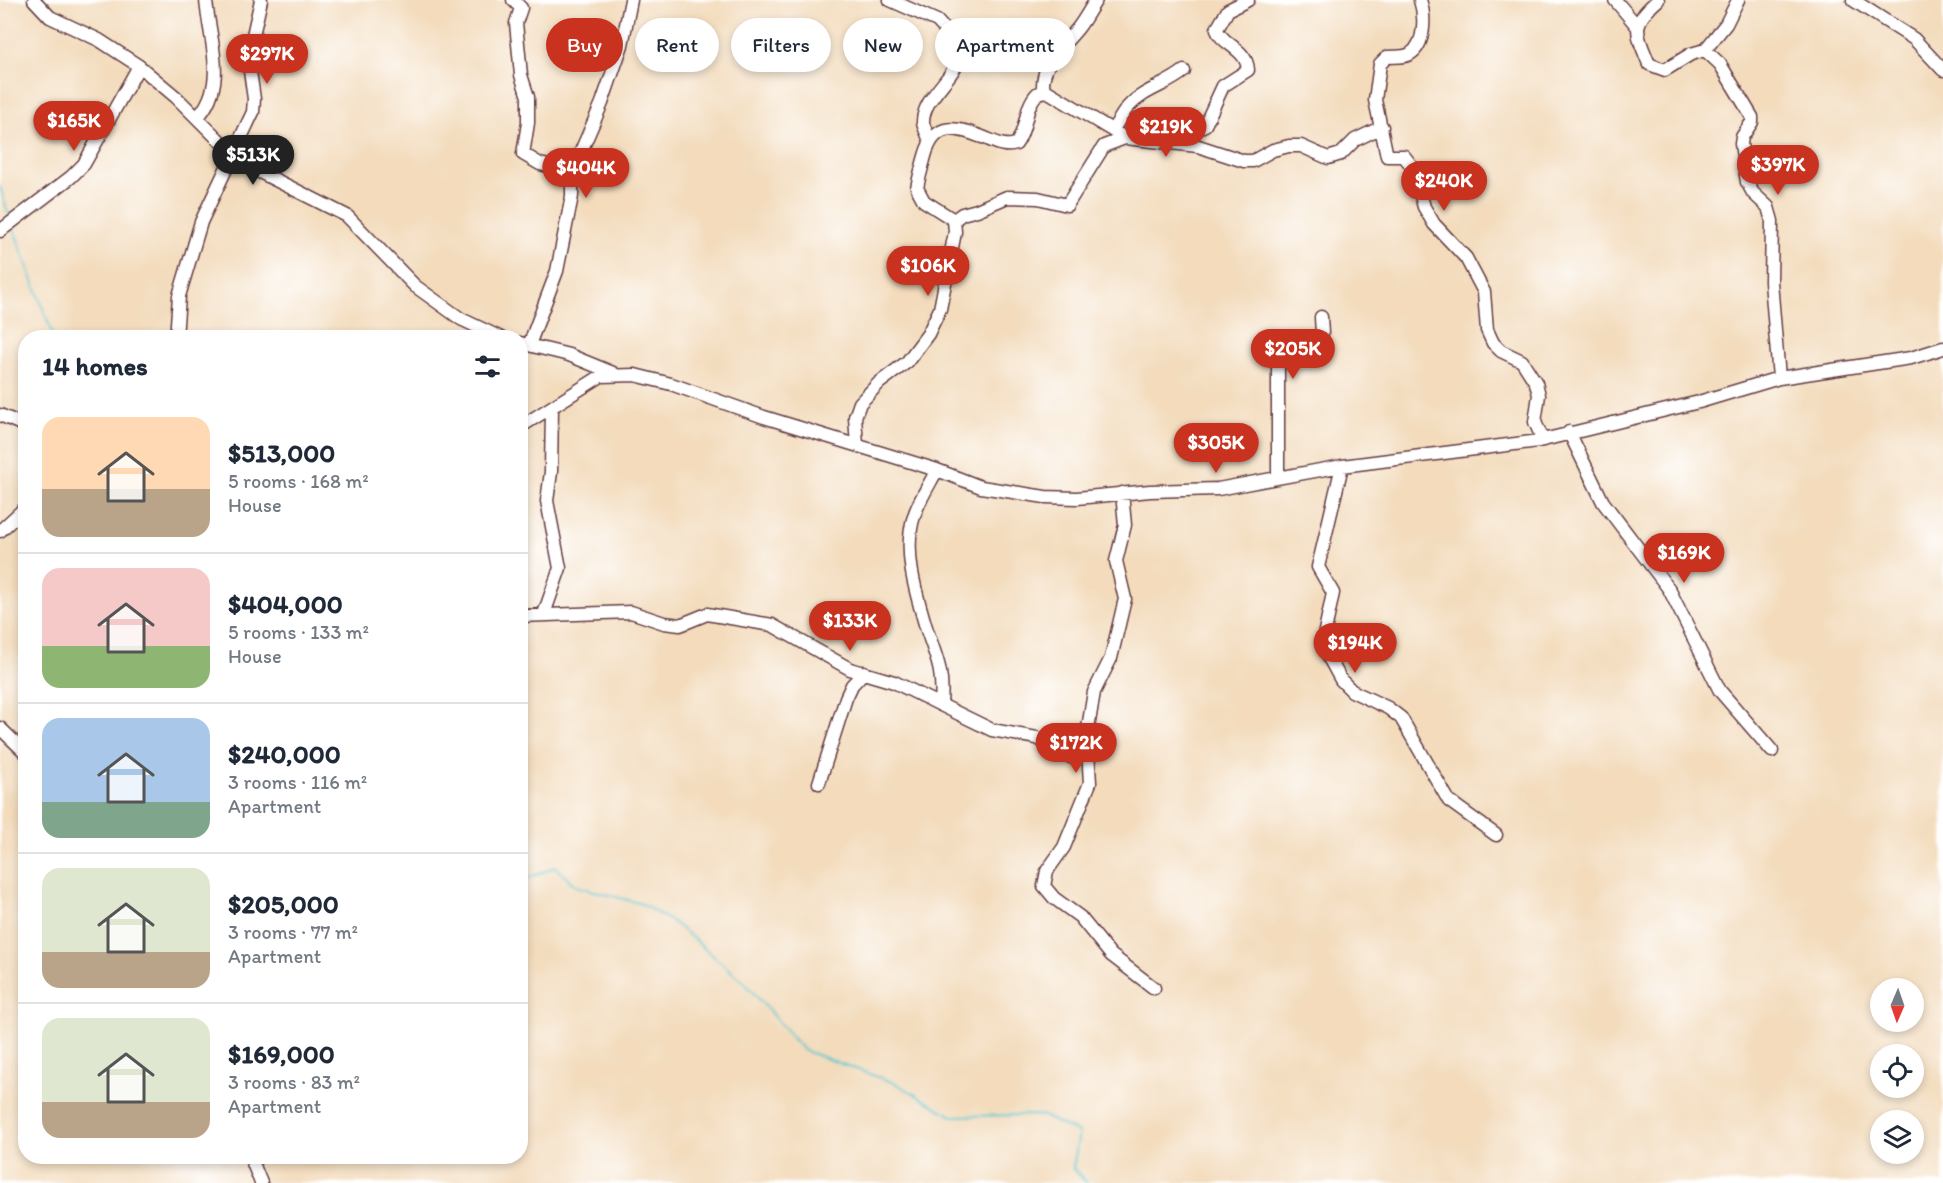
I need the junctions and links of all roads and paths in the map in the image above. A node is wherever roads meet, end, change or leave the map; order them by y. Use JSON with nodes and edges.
{"nodes":[{"id":1,"x":34,"y":0,"type":"edge"},
{"id":2,"x":206,"y":0,"type":"edge"},
{"id":3,"x":261,"y":0,"type":"edge"},
{"id":4,"x":513,"y":0,"type":"edge"},
{"id":5,"x":631,"y":0,"type":"edge"},
{"id":6,"x":890,"y":0,"type":"edge"},
{"id":7,"x":1096,"y":0,"type":"edge"},
{"id":8,"x":1248,"y":0,"type":"edge"},
{"id":9,"x":1420,"y":0,"type":"edge"},
{"id":10,"x":1615,"y":0,"type":"edge"},
{"id":11,"x":1658,"y":0,"type":"edge"},
{"id":12,"x":1738,"y":0,"type":"edge"},
{"id":13,"x":1853,"y":0,"type":"edge"},
{"id":14,"x":1637,"y":26,"type":"junction"},
{"id":15,"x":1705,"y":50,"type":"junction"},
{"id":16,"x":139,"y":66,"type":"junction"},
{"id":17,"x":1942,"y":68,"type":"edge"},
{"id":18,"x":1184,"y":71,"type":"dead end"},
{"id":19,"x":1043,"y":91,"type":"junction"},
{"id":20,"x":197,"y":118,"type":"junction"},
{"id":21,"x":1382,"y":127,"type":"junction"},
{"id":22,"x":1112,"y":130,"type":"junction"},
{"id":23,"x":1125,"y":138,"type":"junction"},
{"id":24,"x":930,"y":141,"type":"junction"},
{"id":25,"x":1166,"y":142,"type":"junction"},
{"id":26,"x":231,"y":154,"type":"junction"},
{"id":27,"x":572,"y":172,"type":"junction"},
{"id":28,"x":954,"y":219,"type":"junction"},
{"id":29,"x":0,"y":231,"type":"edge"},
{"id":30,"x":1321,"y":317,"type":"dead end"},
{"id":31,"x":177,"y":330,"type":"edge"},
{"id":32,"x":484,"y":330,"type":"edge"},
{"id":33,"x":528,"y":337,"type":"edge"},
{"id":34,"x":528,"y":345,"type":"edge"},
{"id":35,"x":1943,"y":348,"type":"edge"},
{"id":36,"x":614,"y":374,"type":"junction"},
{"id":37,"x":1779,"y":378,"type":"junction"},
{"id":38,"x":552,"y":407,"type":"junction"},
{"id":39,"x":0,"y":415,"type":"edge"},
{"id":40,"x":528,"y":422,"type":"edge"},
{"id":41,"x":18,"y":423,"type":"edge"},
{"id":42,"x":1569,"y":432,"type":"junction"},
{"id":43,"x":1543,"y":440,"type":"junction"},
{"id":44,"x":857,"y":445,"type":"junction"},
{"id":45,"x":1342,"y":466,"type":"junction"},
{"id":46,"x":937,"y":470,"type":"junction"},
{"id":47,"x":1278,"y":478,"type":"junction"},
{"id":48,"x":1122,"y":493,"type":"junction"},
{"id":49,"x":18,"y":514,"type":"edge"},
{"id":50,"x":0,"y":531,"type":"edge"},
{"id":51,"x":543,"y":614,"type":"junction"},
{"id":52,"x":528,"y":615,"type":"edge"},
{"id":53,"x":864,"y":672,"type":"junction"},
{"id":54,"x":941,"y":704,"type":"junction"},
{"id":55,"x":0,"y":728,"type":"edge"},
{"id":56,"x":18,"y":745,"type":"edge"},
{"id":57,"x":1087,"y":748,"type":"junction"},
{"id":58,"x":1772,"y":751,"type":"dead end"},
{"id":59,"x":819,"y":783,"type":"dead end"},
{"id":60,"x":1496,"y":835,"type":"dead end"},
{"id":61,"x":1154,"y":988,"type":"dead end"},
{"id":62,"x":253,"y":1164,"type":"edge"},
{"id":63,"x":261,"y":1183,"type":"edge"}],
"edges":[{"from":1,"to":16,"type":"street"},
{"from":2,"to":20,"type":"street"},
{"from":3,"to":26,"type":"street"},
{"from":4,"to":27,"type":"street"},
{"from":5,"to":27,"type":"street"},
{"from":6,"to":24,"type":"street"},
{"from":7,"to":19,"type":"street"},
{"from":8,"to":25,"type":"street"},
{"from":9,"to":21,"type":"street"},
{"from":10,"to":14,"type":"street"},
{"from":11,"to":14,"type":"street"},
{"from":12,"to":15,"type":"street"},
{"from":13,"to":17,"type":"street"},
{"from":14,"to":15,"type":"street"},
{"from":15,"to":37,"type":"street"},
{"from":16,"to":20,"type":"street"},
{"from":16,"to":29,"type":"street"},
{"from":18,"to":22,"type":"street"},
{"from":19,"to":22,"type":"street"},
{"from":19,"to":24,"type":"street"},
{"from":20,"to":26,"type":"street"},
{"from":21,"to":25,"type":"street"},
{"from":21,"to":43,"type":"street"},
{"from":22,"to":23,"type":"street"},
{"from":23,"to":25,"type":"street"},
{"from":23,"to":28,"type":"street"},
{"from":24,"to":28,"type":"street"},
{"from":26,"to":31,"type":"street"},
{"from":26,"to":32,"type":"street"},
{"from":27,"to":33,"type":"street"},
{"from":28,"to":44,"type":"street"},
{"from":30,"to":47,"type":"street"},
{"from":34,"to":36,"type":"street"},
{"from":35,"to":37,"type":"street"},
{"from":36,"to":38,"type":"street"},
{"from":36,"to":44,"type":"street"},
{"from":37,"to":42,"type":"street"},
{"from":38,"to":40,"type":"street"},
{"from":38,"to":51,"type":"street"},
{"from":39,"to":41,"type":"street"},
{"from":42,"to":43,"type":"street"},
{"from":42,"to":58,"type":"street"},
{"from":43,"to":45,"type":"street"},
{"from":44,"to":46,"type":"street"},
{"from":45,"to":47,"type":"street"},
{"from":45,"to":60,"type":"street"},
{"from":46,"to":48,"type":"street"},
{"from":46,"to":54,"type":"street"},
{"from":47,"to":48,"type":"street"},
{"from":48,"to":57,"type":"street"},
{"from":49,"to":50,"type":"street"},
{"from":51,"to":52,"type":"street"},
{"from":51,"to":53,"type":"street"},
{"from":53,"to":54,"type":"street"},
{"from":53,"to":59,"type":"street"},
{"from":54,"to":57,"type":"street"},
{"from":55,"to":56,"type":"street"},
{"from":57,"to":61,"type":"street"},
{"from":62,"to":63,"type":"street"}]}
